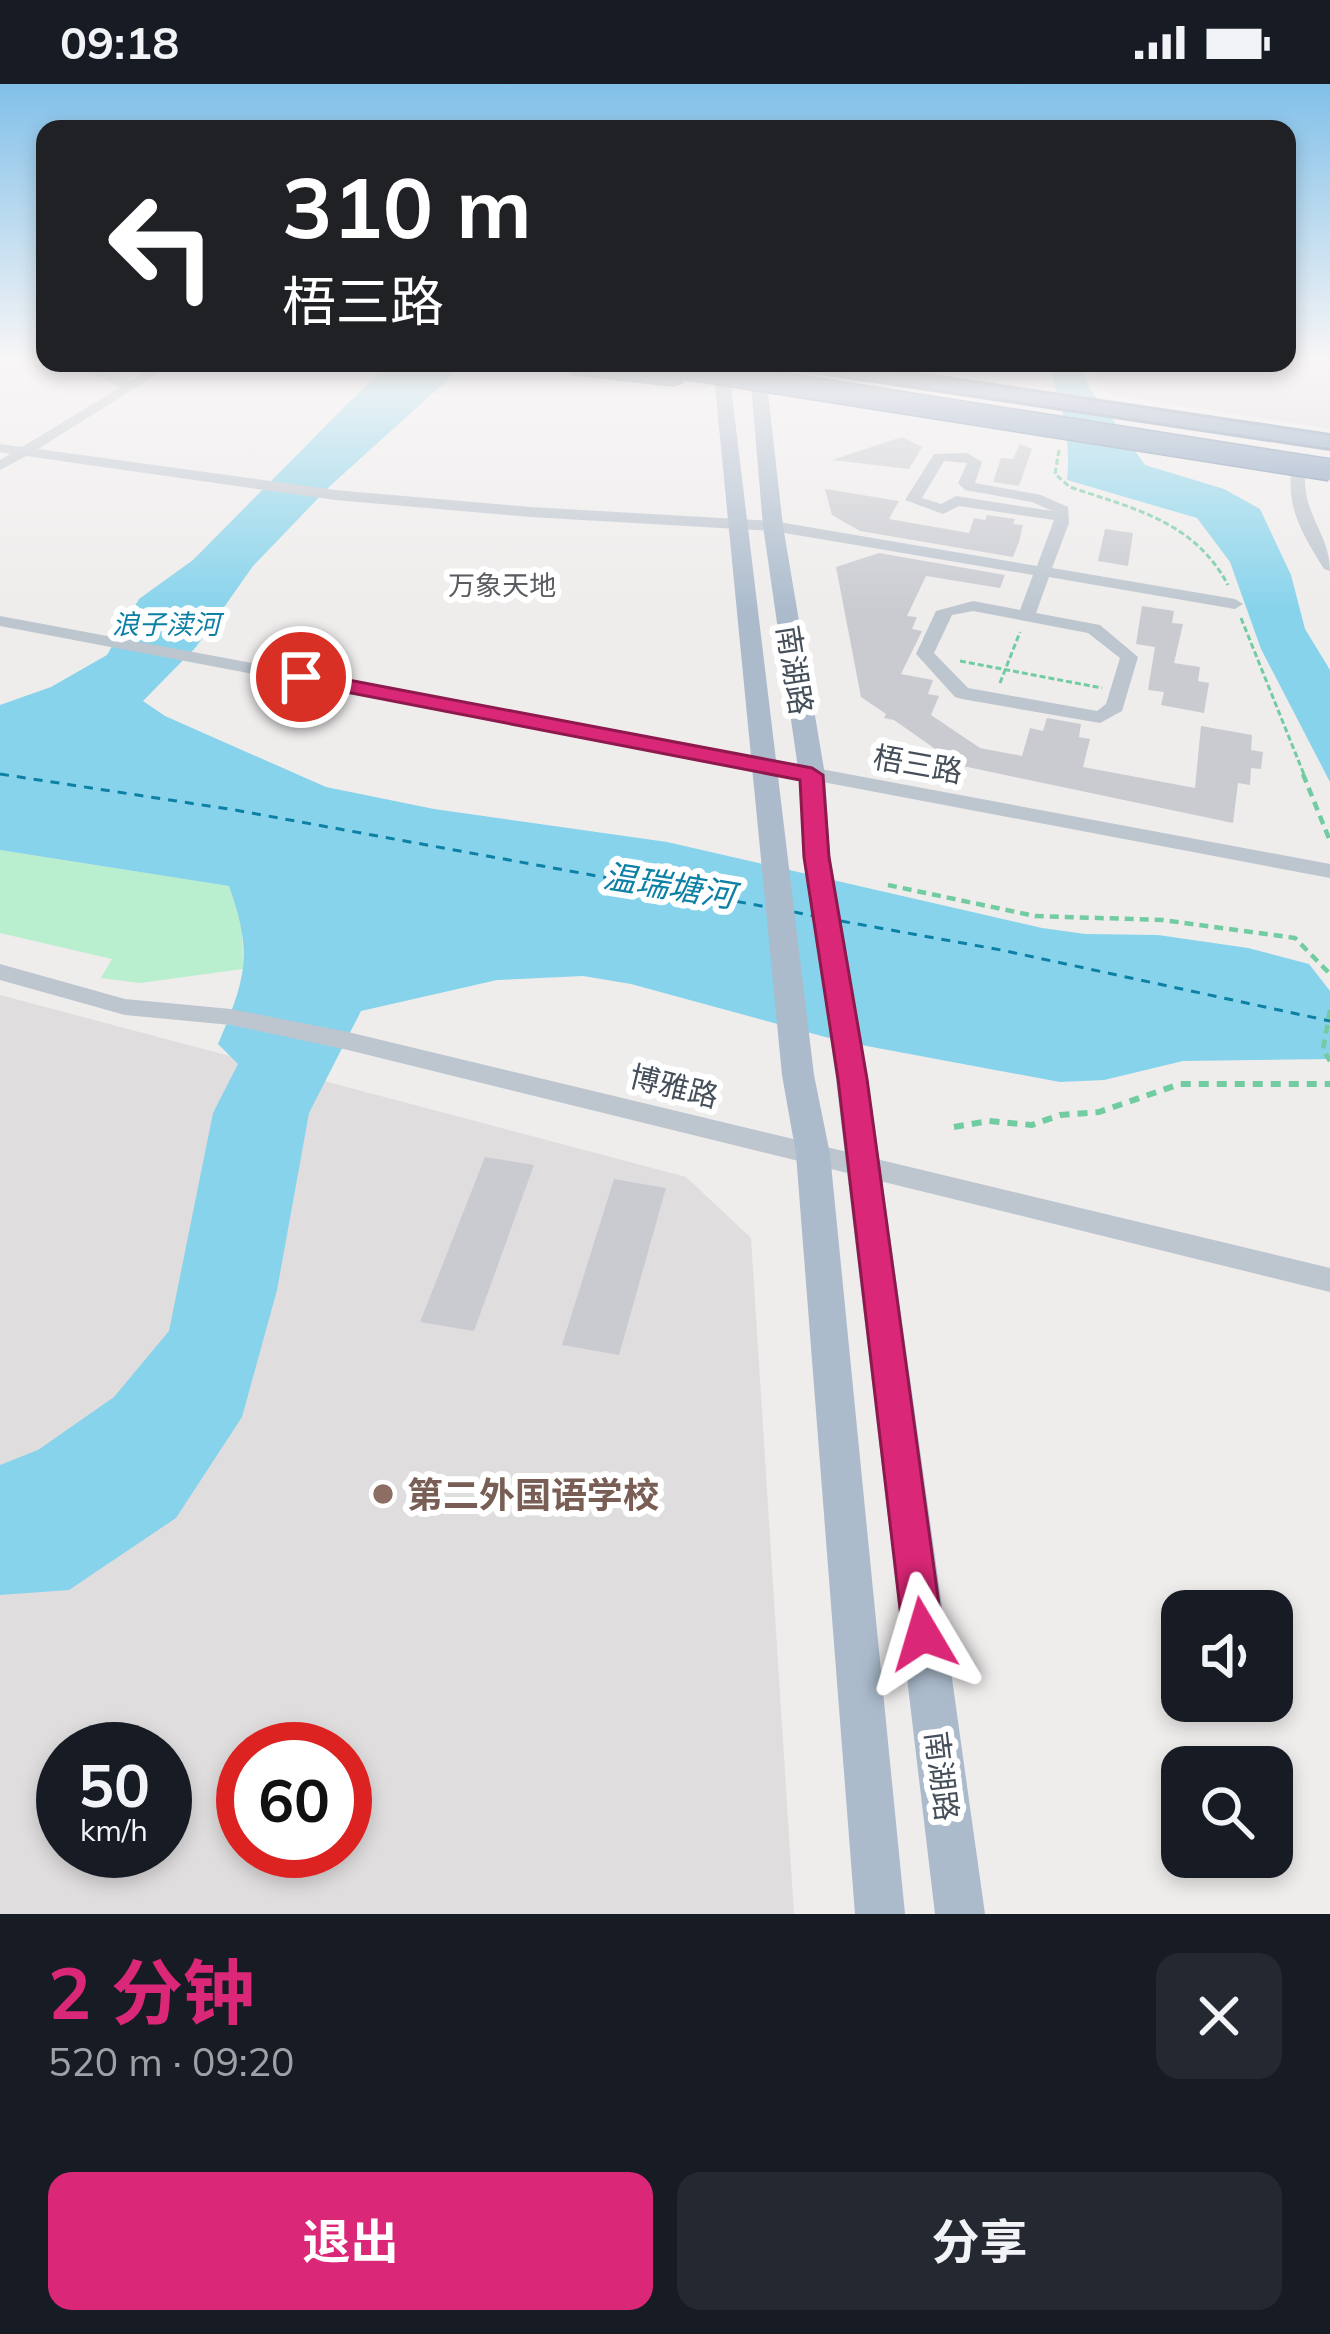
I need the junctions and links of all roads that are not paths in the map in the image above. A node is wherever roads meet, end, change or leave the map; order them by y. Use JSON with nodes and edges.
{"nodes":[{"id":1,"x":39,"y":442,"type":"edge"},
{"id":2,"x":728,"y":442,"type":"edge"},
{"id":3,"x":765,"y":442,"type":"edge"},
{"id":4,"x":1143,"y":442,"type":"edge"},
{"id":5,"x":1150,"y":442,"type":"edge"},
{"id":6,"x":1215,"y":442,"type":"edge"},
{"id":7,"x":0,"y":448,"type":"edge"},
{"id":8,"x":24,"y":452,"type":"junction"},
{"id":9,"x":1330,"y":460,"type":"edge"},
{"id":10,"x":0,"y":466,"type":"edge"},
{"id":11,"x":1299,"y":467,"type":"junction"},
{"id":12,"x":1330,"y":471,"type":"edge"},
{"id":13,"x":1062,"y":517,"type":"junction"},
{"id":14,"x":736,"y":524,"type":"junction"},
{"id":15,"x":773,"y":526,"type":"junction"},
{"id":16,"x":1330,"y":566,"type":"edge"},
{"id":17,"x":1043,"y":572,"type":"junction"},
{"id":18,"x":1235,"y":604,"type":"dead end"},
{"id":19,"x":1026,"y":616,"type":"junction"},
{"id":20,"x":0,"y":621,"type":"edge"},
{"id":21,"x":765,"y":764,"type":"junction"},
{"id":22,"x":812,"y":775,"type":"junction"},
{"id":23,"x":1330,"y":871,"type":"edge"},
{"id":24,"x":0,"y":972,"type":"edge"},
{"id":25,"x":813,"y":1154,"type":"junction"},
{"id":26,"x":862,"y":1167,"type":"junction"},
{"id":27,"x":1330,"y":1280,"type":"edge"},
{"id":28,"x":880,"y":1914,"type":"edge"},
{"id":29,"x":960,"y":1914,"type":"edge"}],
"edges":[{"from":1,"to":8,"type":"street"},
{"from":2,"to":14,"type":"main road","name":"南湖路"},
{"from":3,"to":15,"type":"main road","name":"南湖路"},
{"from":4,"to":11,"type":"highway","bridge":true},
{"from":5,"to":12,"type":"highway","bridge":true},
{"from":6,"to":9,"type":"highway","bridge":true},
{"from":7,"to":8,"type":"street"},
{"from":8,"to":10,"type":"street"},
{"from":8,"to":14,"type":"street"},
{"from":11,"to":12,"type":"highway"},
{"from":11,"to":16,"type":"street"},
{"from":13,"to":13,"type":"street"},
{"from":13,"to":17,"type":"street"},
{"from":14,"to":15,"type":"street"},
{"from":14,"to":21,"type":"main road","name":"南湖路"},
{"from":15,"to":17,"type":"street"},
{"from":15,"to":22,"type":"main road","name":"南湖路"},
{"from":17,"to":18,"type":"street"},
{"from":17,"to":19,"type":"street"},
{"from":19,"to":19,"type":"street"},
{"from":20,"to":21,"type":"street","name":"梧三路"},
{"from":21,"to":22,"type":"street","name":"梧三路"},
{"from":21,"to":25,"type":"main road","name":"南湖路"},
{"from":22,"to":23,"type":"street","name":"梧三路"},
{"from":22,"to":26,"type":"main road","name":"南湖路"},
{"from":24,"to":25,"type":"street","name":"博雅路"},
{"from":25,"to":26,"type":"street","name":"博雅路"},
{"from":25,"to":28,"type":"main road","name":"南湖路"},
{"from":26,"to":27,"type":"street","name":"博雅路"},
{"from":26,"to":29,"type":"main road","name":"南湖路"}]}
